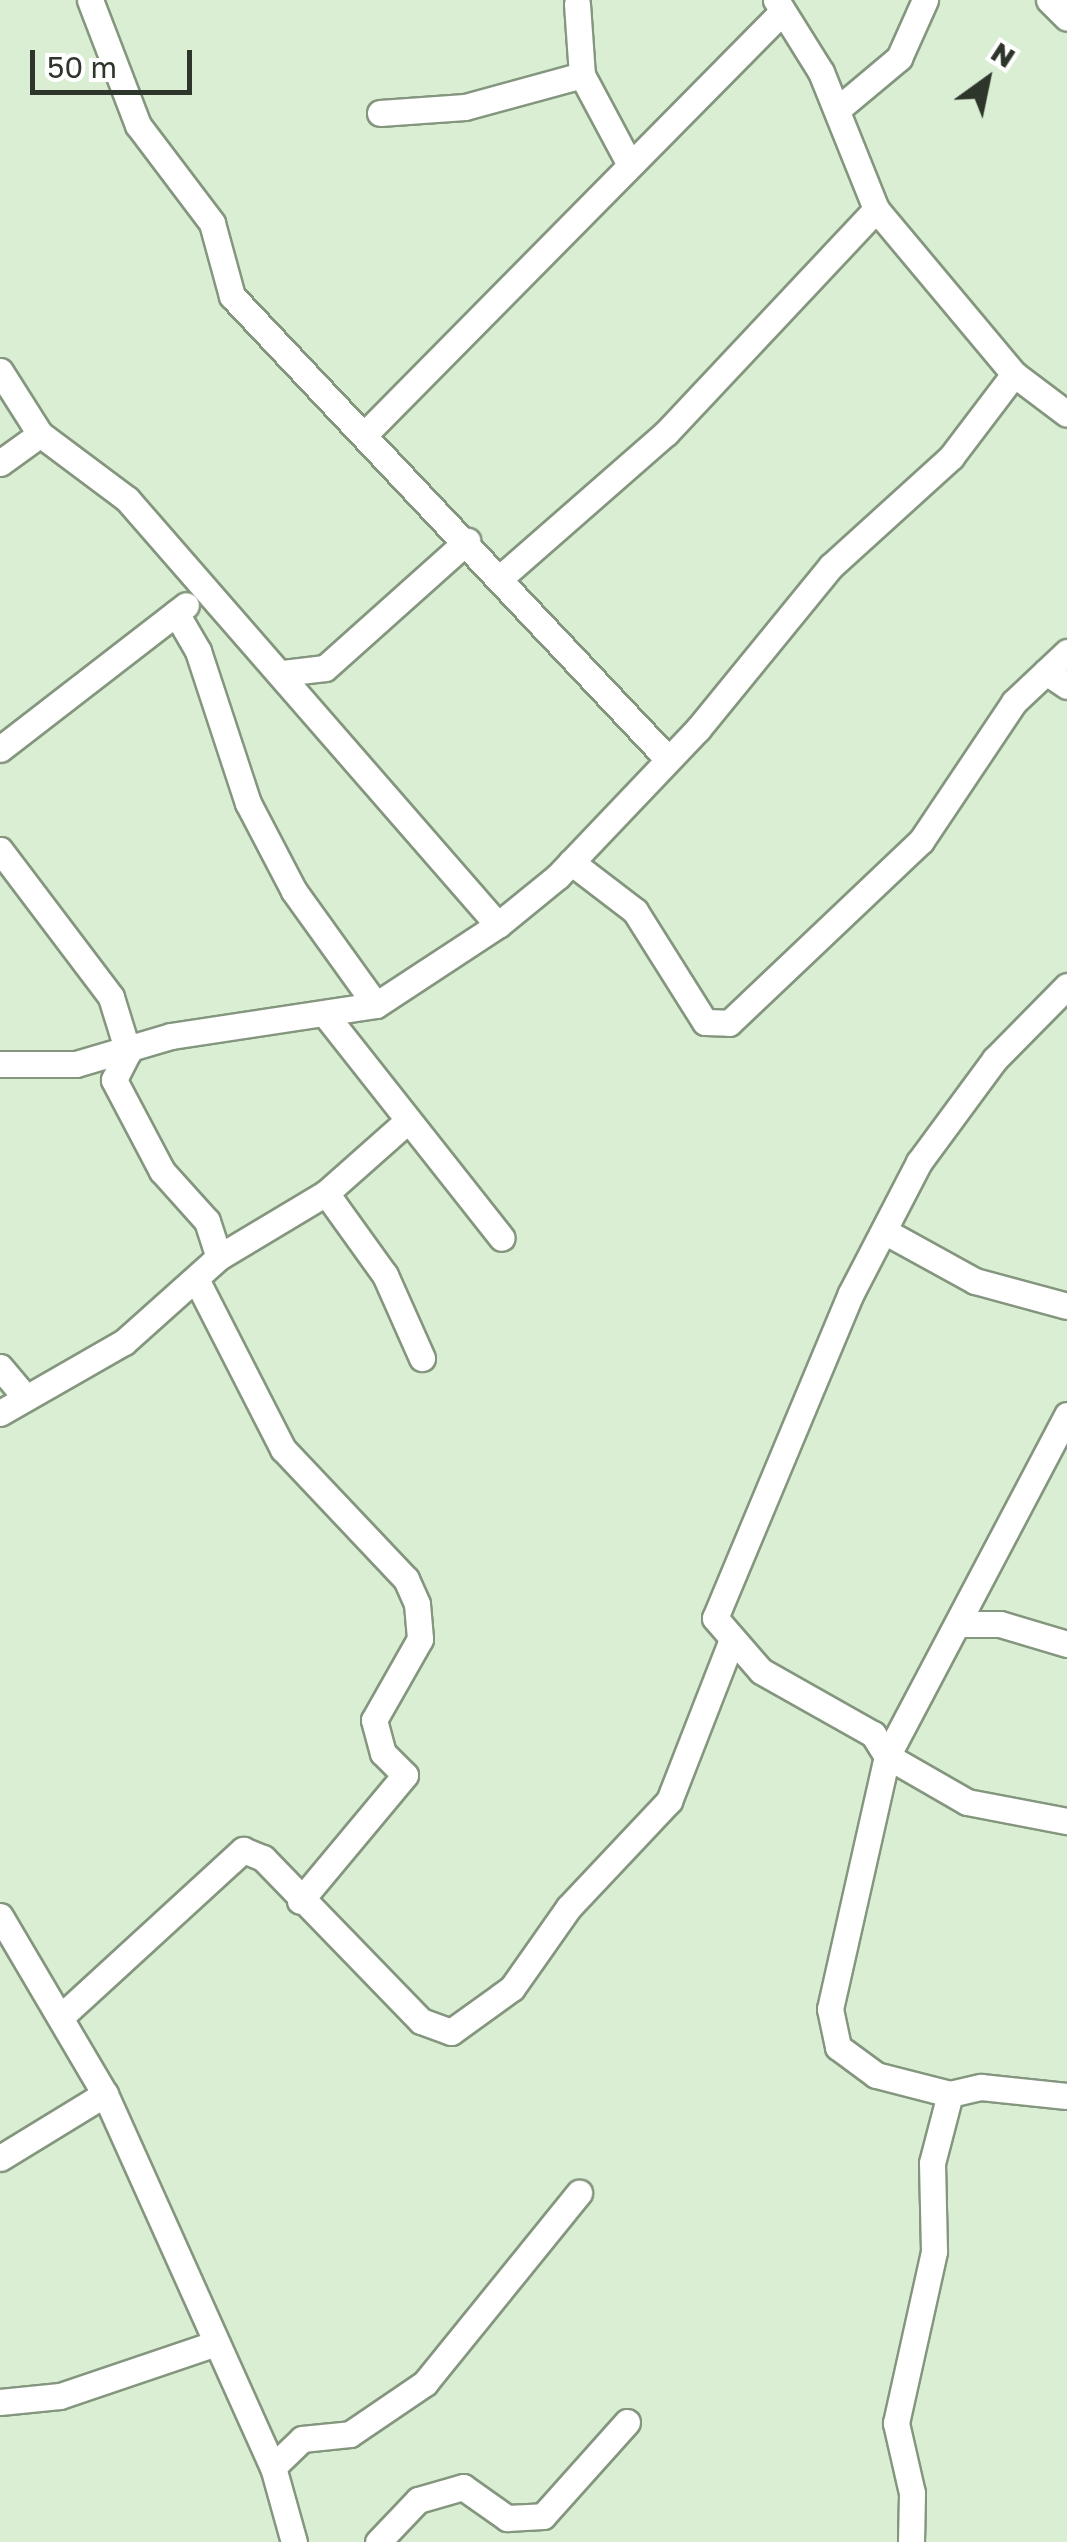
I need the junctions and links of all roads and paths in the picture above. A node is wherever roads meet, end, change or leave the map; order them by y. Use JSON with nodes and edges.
{"nodes":[{"id":1,"x":90,"y":0,"type":"edge"},
{"id":2,"x":925,"y":0,"type":"edge"},
{"id":3,"x":1048,"y":0,"type":"edge"},
{"id":4,"x":574,"y":1,"type":"edge"},
{"id":5,"x":779,"y":6,"type":"edge"},
{"id":6,"x":1067,"y":18,"type":"edge"},
{"id":7,"x":582,"y":76,"type":"junction"},
{"id":8,"x":838,"y":109,"type":"junction"},
{"id":9,"x":380,"y":113,"type":"dead end"},
{"id":10,"x":630,"y":165,"type":"junction"},
{"id":11,"x":876,"y":209,"type":"junction"},
{"id":12,"x":0,"y":371,"type":"edge"},
{"id":13,"x":1014,"y":374,"type":"junction"},
{"id":14,"x":1067,"y":414,"type":"edge"},
{"id":15,"x":366,"y":432,"type":"junction"},
{"id":16,"x":40,"y":434,"type":"junction"},
{"id":17,"x":0,"y":463,"type":"edge"},
{"id":18,"x":467,"y":541,"type":"junction"},
{"id":19,"x":500,"y":579,"type":"junction"},
{"id":20,"x":205,"y":589,"type":"junction"},
{"id":21,"x":176,"y":612,"type":"junction"},
{"id":22,"x":1067,"y":652,"type":"edge"},
{"id":23,"x":283,"y":673,"type":"junction"},
{"id":24,"x":1056,"y":679,"type":"edge"},
{"id":25,"x":0,"y":749,"type":"edge"},
{"id":26,"x":666,"y":757,"type":"junction"},
{"id":27,"x":0,"y":850,"type":"edge"},
{"id":28,"x":571,"y":862,"type":"junction"},
{"id":29,"x":498,"y":925,"type":"junction"},
{"id":30,"x":1067,"y":986,"type":"edge"},
{"id":31,"x":376,"y":1005,"type":"junction"},
{"id":32,"x":328,"y":1018,"type":"junction"},
{"id":33,"x":128,"y":1052,"type":"junction"},
{"id":34,"x":0,"y":1064,"type":"edge"},
{"id":35,"x":405,"y":1123,"type":"junction"},
{"id":36,"x":326,"y":1193,"type":"junction"},
{"id":37,"x":884,"y":1231,"type":"junction"},
{"id":38,"x":502,"y":1238,"type":"dead end"},
{"id":39,"x":219,"y":1258,"type":"junction"},
{"id":40,"x":197,"y":1281,"type":"junction"},
{"id":41,"x":1067,"y":1306,"type":"edge"},
{"id":42,"x":422,"y":1358,"type":"dead end"},
{"id":43,"x":0,"y":1367,"type":"edge"},
{"id":44,"x":24,"y":1396,"type":"junction"},
{"id":45,"x":0,"y":1413,"type":"edge"},
{"id":46,"x":1067,"y":1416,"type":"edge"},
{"id":47,"x":962,"y":1624,"type":"junction"},
{"id":48,"x":731,"y":1642,"type":"junction"},
{"id":49,"x":1067,"y":1644,"type":"edge"},
{"id":50,"x":887,"y":1756,"type":"junction"},
{"id":51,"x":1067,"y":1821,"type":"edge"},
{"id":52,"x":300,"y":1901,"type":"junction"},
{"id":53,"x":0,"y":1917,"type":"edge"},
{"id":54,"x":64,"y":2014,"type":"junction"},
{"id":55,"x":104,"y":2094,"type":"junction"},
{"id":56,"x":950,"y":2094,"type":"junction"},
{"id":57,"x":1067,"y":2096,"type":"edge"},
{"id":58,"x":0,"y":2158,"type":"edge"},
{"id":59,"x":579,"y":2193,"type":"dead end"},
{"id":60,"x":211,"y":2345,"type":"junction"},
{"id":61,"x":0,"y":2402,"type":"edge"},
{"id":62,"x":627,"y":2422,"type":"dead end"},
{"id":63,"x":273,"y":2467,"type":"junction"},
{"id":64,"x":294,"y":2542,"type":"edge"},
{"id":65,"x":378,"y":2542,"type":"edge"},
{"id":66,"x":912,"y":2542,"type":"edge"}],
"edges":[{"from":1,"to":15,"type":"street"},
{"from":2,"to":8,"type":"street"},
{"from":3,"to":6,"type":"street"},
{"from":4,"to":7,"type":"street"},
{"from":5,"to":8,"type":"street"},
{"from":5,"to":10,"type":"street"},
{"from":7,"to":9,"type":"street"},
{"from":7,"to":10,"type":"street"},
{"from":8,"to":11,"type":"street"},
{"from":10,"to":15,"type":"street"},
{"from":11,"to":13,"type":"street"},
{"from":11,"to":19,"type":"street"},
{"from":12,"to":16,"type":"street"},
{"from":13,"to":14,"type":"street"},
{"from":13,"to":26,"type":"street"},
{"from":15,"to":18,"type":"street"},
{"from":16,"to":17,"type":"street"},
{"from":16,"to":20,"type":"street"},
{"from":18,"to":19,"type":"street"},
{"from":18,"to":23,"type":"street"},
{"from":19,"to":26,"type":"street"},
{"from":20,"to":21,"type":"street"},
{"from":20,"to":23,"type":"street"},
{"from":21,"to":25,"type":"street"},
{"from":21,"to":31,"type":"street"},
{"from":22,"to":24,"type":"street"},
{"from":23,"to":29,"type":"street"},
{"from":24,"to":28,"type":"street"},
{"from":26,"to":28,"type":"street"},
{"from":27,"to":33,"type":"street"},
{"from":28,"to":29,"type":"street"},
{"from":29,"to":31,"type":"street"},
{"from":30,"to":37,"type":"street"},
{"from":31,"to":32,"type":"street"},
{"from":32,"to":33,"type":"street"},
{"from":32,"to":35,"type":"street"},
{"from":33,"to":34,"type":"street"},
{"from":33,"to":39,"type":"street"},
{"from":35,"to":36,"type":"street"},
{"from":35,"to":38,"type":"street"},
{"from":36,"to":39,"type":"street"},
{"from":36,"to":42,"type":"street"},
{"from":37,"to":41,"type":"street"},
{"from":37,"to":48,"type":"street"},
{"from":39,"to":40,"type":"street"},
{"from":40,"to":44,"type":"street"},
{"from":40,"to":52,"type":"street"},
{"from":43,"to":44,"type":"street"},
{"from":44,"to":45,"type":"street"},
{"from":46,"to":47,"type":"street"},
{"from":47,"to":49,"type":"street"},
{"from":47,"to":50,"type":"street"},
{"from":48,"to":50,"type":"street"},
{"from":48,"to":52,"type":"street"},
{"from":50,"to":51,"type":"street"},
{"from":50,"to":56,"type":"street"},
{"from":52,"to":54,"type":"street"},
{"from":53,"to":54,"type":"street"},
{"from":54,"to":55,"type":"street"},
{"from":55,"to":58,"type":"street"},
{"from":55,"to":60,"type":"street"},
{"from":56,"to":57,"type":"street"},
{"from":56,"to":66,"type":"street"},
{"from":59,"to":63,"type":"street"},
{"from":60,"to":61,"type":"street"},
{"from":60,"to":63,"type":"street"},
{"from":62,"to":65,"type":"street"},
{"from":63,"to":64,"type":"street"}]}
